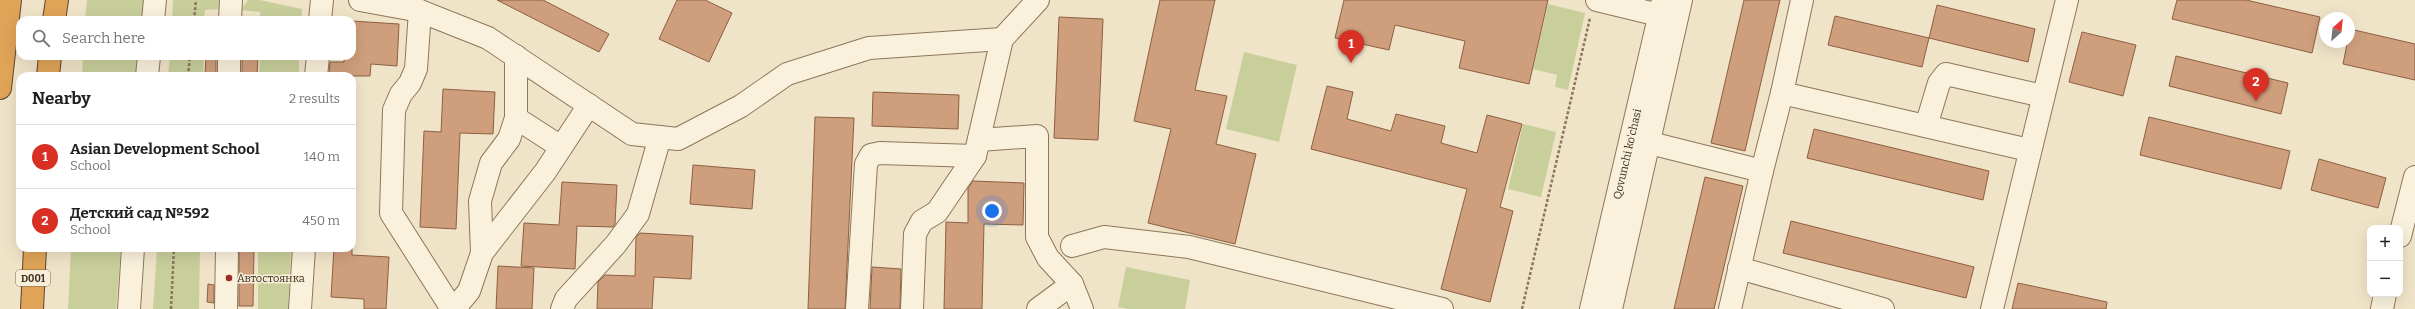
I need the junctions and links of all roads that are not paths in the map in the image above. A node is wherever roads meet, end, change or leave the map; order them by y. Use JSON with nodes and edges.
{"nodes":[{"id":1,"x":10,"y":0,"type":"edge"},
{"id":2,"x":57,"y":0,"type":"edge"},
{"id":3,"x":156,"y":0,"type":"edge"},
{"id":4,"x":231,"y":0,"type":"edge"},
{"id":5,"x":322,"y":0,"type":"edge"},
{"id":6,"x":360,"y":0,"type":"edge"},
{"id":7,"x":1038,"y":0,"type":"edge"},
{"id":8,"x":1681,"y":0,"type":"edge"},
{"id":9,"x":1802,"y":0,"type":"edge"},
{"id":10,"x":2067,"y":0,"type":"edge"},
{"id":11,"x":404,"y":4,"type":"edge"},
{"id":12,"x":1594,"y":8,"type":"edge"},
{"id":13,"x":1661,"y":8,"type":"edge"},
{"id":14,"x":55,"y":16,"type":"edge"},
{"id":15,"x":154,"y":16,"type":"edge"},
{"id":16,"x":230,"y":16,"type":"edge"},
{"id":17,"x":320,"y":16,"type":"edge"},
{"id":18,"x":1002,"y":39,"type":"junction"},
{"id":19,"x":516,"y":56,"type":"junction"},
{"id":20,"x":50,"y":60,"type":"edge"},
{"id":21,"x":149,"y":60,"type":"edge"},
{"id":22,"x":229,"y":60,"type":"edge"},
{"id":23,"x":318,"y":60,"type":"edge"},
{"id":24,"x":48,"y":72,"type":"edge"},
{"id":25,"x":147,"y":72,"type":"edge"},
{"id":26,"x":229,"y":72,"type":"edge"},
{"id":27,"x":316,"y":72,"type":"edge"},
{"id":28,"x":0,"y":88,"type":"edge"},
{"id":29,"x":1782,"y":93,"type":"junction"},
{"id":30,"x":2043,"y":96,"type":"junction"},
{"id":31,"x":589,"y":105,"type":"junction"},
{"id":32,"x":516,"y":118,"type":"junction"},
{"id":33,"x":1926,"y":126,"type":"junction"},
{"id":34,"x":660,"y":137,"type":"junction"},
{"id":35,"x":1639,"y":140,"type":"junction"},
{"id":36,"x":561,"y":147,"type":"junction"},
{"id":37,"x":977,"y":148,"type":"junction"},
{"id":38,"x":2029,"y":150,"type":"junction"},
{"id":39,"x":1762,"y":171,"type":"junction"},
{"id":40,"x":2415,"y":177,"type":"edge"},
{"id":41,"x":2403,"y":225,"type":"edge"},
{"id":42,"x":1072,"y":246,"type":"dead end"},
{"id":43,"x":35,"y":252,"type":"edge"},
{"id":44,"x":133,"y":252,"type":"edge"},
{"id":45,"x":227,"y":252,"type":"edge"},
{"id":46,"x":304,"y":252,"type":"edge"},
{"id":47,"x":482,"y":254,"type":"junction"},
{"id":48,"x":1739,"y":268,"type":"junction"},
{"id":49,"x":1072,"y":284,"type":"junction"},
{"id":50,"x":2384,"y":297,"type":"edge"},
{"id":51,"x":32,"y":309,"type":"edge"},
{"id":52,"x":129,"y":309,"type":"edge"},
{"id":53,"x":226,"y":309,"type":"edge"},
{"id":54,"x":300,"y":309,"type":"edge"},
{"id":55,"x":453,"y":309,"type":"edge"},
{"id":56,"x":562,"y":309,"type":"edge"},
{"id":57,"x":857,"y":309,"type":"edge"},
{"id":58,"x":912,"y":309,"type":"edge"},
{"id":59,"x":1038,"y":309,"type":"edge"},
{"id":60,"x":1082,"y":309,"type":"edge"},
{"id":61,"x":1442,"y":309,"type":"edge"},
{"id":62,"x":1591,"y":309,"type":"edge"},
{"id":63,"x":1611,"y":309,"type":"edge"},
{"id":64,"x":1730,"y":309,"type":"edge"},
{"id":65,"x":1883,"y":309,"type":"edge"},
{"id":66,"x":1992,"y":309,"type":"edge"},
{"id":67,"x":2382,"y":309,"type":"edge"}],
"edges":[{"from":1,"to":28,"type":"highway"},
{"from":2,"to":14,"type":"highway"},
{"from":3,"to":15,"type":"street"},
{"from":4,"to":16,"type":"street"},
{"from":5,"to":17,"type":"street"},
{"from":6,"to":11,"type":"street"},
{"from":7,"to":18,"type":"street"},
{"from":8,"to":35,"type":"street","name":"Qovunchi ko'chasi"},
{"from":9,"to":29,"type":"street"},
{"from":10,"to":30,"type":"street"},
{"from":11,"to":19,"type":"street"},
{"from":11,"to":55,"type":"street"},
{"from":12,"to":13,"type":"street"},
{"from":13,"to":35,"type":"street","name":"Qovunchi ko'chasi"},
{"from":18,"to":34,"type":"street"},
{"from":18,"to":37,"type":"street"},
{"from":19,"to":31,"type":"street"},
{"from":19,"to":32,"type":"street"},
{"from":20,"to":24,"type":"highway"},
{"from":21,"to":25,"type":"street"},
{"from":22,"to":26,"type":"street"},
{"from":23,"to":27,"type":"street"},
{"from":29,"to":33,"type":"street"},
{"from":29,"to":39,"type":"street"},
{"from":30,"to":33,"type":"street"},
{"from":30,"to":38,"type":"street"},
{"from":31,"to":34,"type":"street"},
{"from":31,"to":36,"type":"street"},
{"from":32,"to":36,"type":"street"},
{"from":32,"to":47,"type":"street"},
{"from":33,"to":38,"type":"street"},
{"from":34,"to":56,"type":"street"},
{"from":35,"to":39,"type":"street"},
{"from":35,"to":62,"type":"street","name":"Qovunchi ko'chasi"},
{"from":35,"to":63,"type":"street","name":"Qovunchi ko'chasi"},
{"from":36,"to":47,"type":"street"},
{"from":37,"to":49,"type":"street"},
{"from":37,"to":57,"type":"street"},
{"from":37,"to":58,"type":"street"},
{"from":38,"to":66,"type":"street"},
{"from":39,"to":48,"type":"street"},
{"from":40,"to":41,"type":"street"},
{"from":42,"to":61,"type":"street"},
{"from":43,"to":51,"type":"highway","number":"D001"},
{"from":44,"to":52,"type":"street"},
{"from":45,"to":53,"type":"street"},
{"from":46,"to":54,"type":"street"},
{"from":47,"to":55,"type":"street"},
{"from":48,"to":64,"type":"street"},
{"from":48,"to":65,"type":"street"},
{"from":49,"to":59,"type":"street"},
{"from":49,"to":60,"type":"street"},
{"from":50,"to":67,"type":"street"}]}
